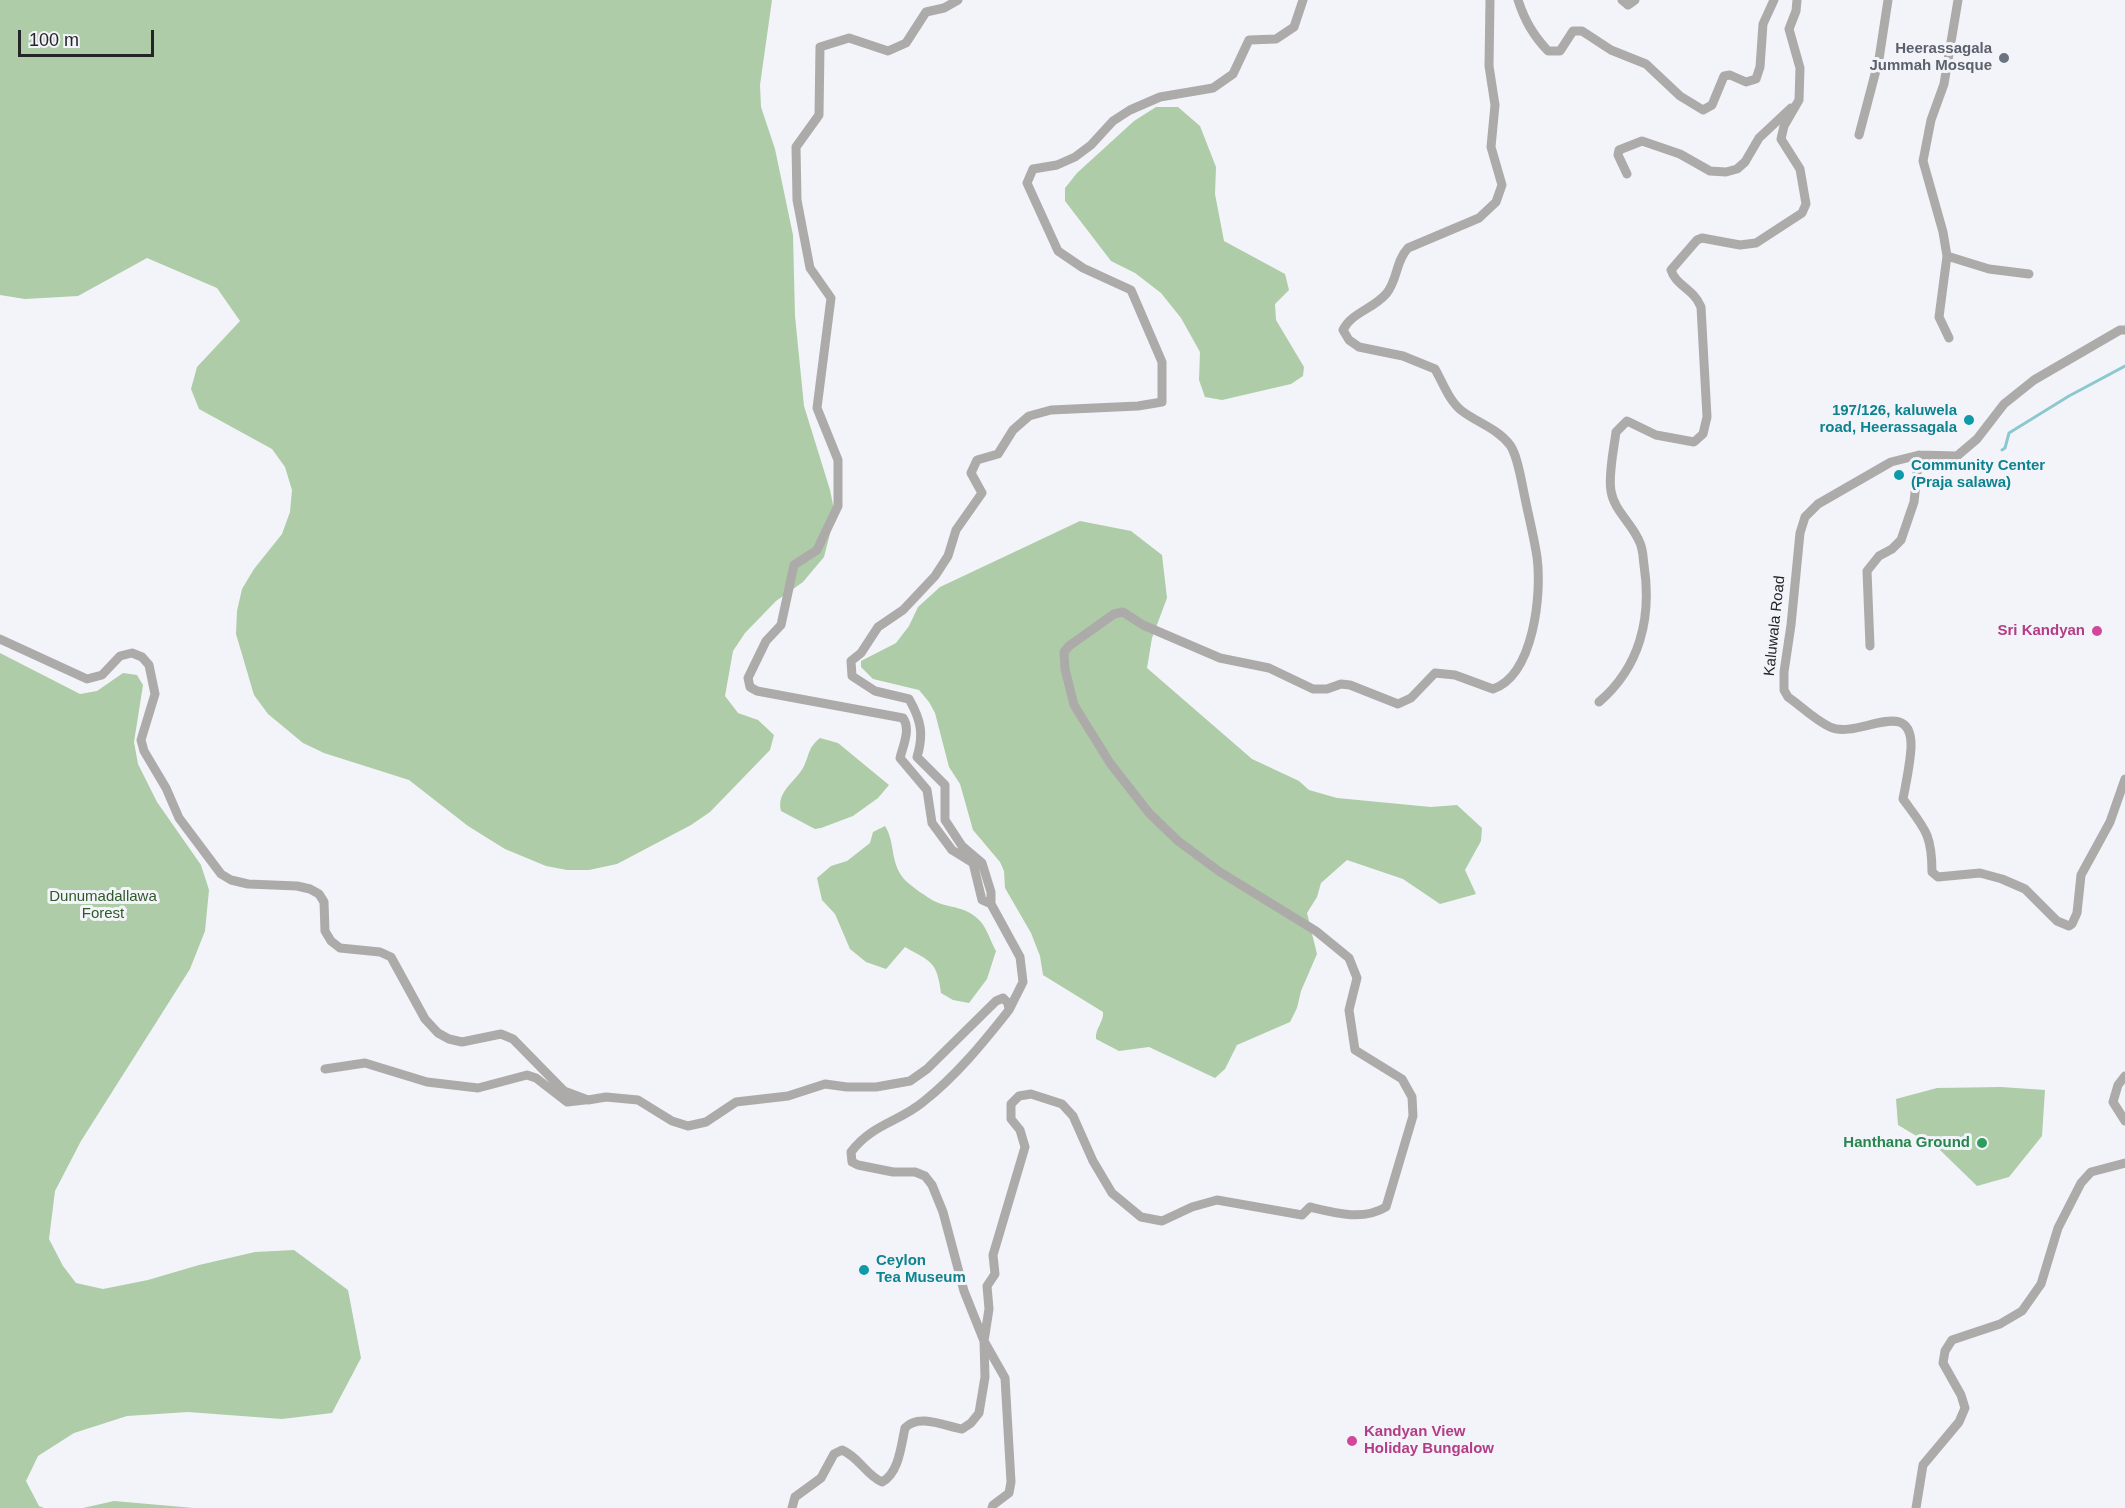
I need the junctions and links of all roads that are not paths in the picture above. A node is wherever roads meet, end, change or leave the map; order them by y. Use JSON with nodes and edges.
{"nodes":[{"id":1,"x":958,"y":0,"type":"edge"},
{"id":2,"x":1303,"y":0,"type":"edge"},
{"id":3,"x":1490,"y":0,"type":"edge"},
{"id":4,"x":1518,"y":0,"type":"edge"},
{"id":5,"x":1622,"y":0,"type":"edge"},
{"id":6,"x":1635,"y":0,"type":"edge"},
{"id":7,"x":1774,"y":0,"type":"edge"},
{"id":8,"x":1797,"y":0,"type":"edge"},
{"id":9,"x":1888,"y":0,"type":"edge"},
{"id":10,"x":1958,"y":0,"type":"edge"},
{"id":11,"x":1799,"y":100,"type":"junction"},
{"id":12,"x":1859,"y":135,"type":"dead end"},
{"id":13,"x":1627,"y":174,"type":"dead end"},
{"id":14,"x":1947,"y":256,"type":"junction"},
{"id":15,"x":2029,"y":274,"type":"dead end"},
{"id":16,"x":2125,"y":330,"type":"edge"},
{"id":17,"x":1949,"y":338,"type":"dead end"},
{"id":18,"x":1919,"y":455,"type":"junction"},
{"id":19,"x":0,"y":639,"type":"edge"},
{"id":20,"x":1870,"y":646,"type":"dead end"},
{"id":21,"x":1599,"y":702,"type":"dead end"},
{"id":22,"x":2125,"y":779,"type":"edge"},
{"id":23,"x":991,"y":904,"type":"junction"},
{"id":24,"x":1009,"y":1010,"type":"junction"},
{"id":25,"x":325,"y":1069,"type":"dead end"},
{"id":26,"x":2125,"y":1076,"type":"edge"},
{"id":27,"x":588,"y":1100,"type":"junction"},
{"id":28,"x":2125,"y":1121,"type":"edge"},
{"id":29,"x":2125,"y":1163,"type":"edge"},
{"id":30,"x":984,"y":1341,"type":"junction"},
{"id":31,"x":792,"y":1508,"type":"edge"},
{"id":32,"x":992,"y":1508,"type":"edge"},
{"id":33,"x":1916,"y":1508,"type":"edge"}],
"edges":[{"from":1,"to":23,"type":"street"},
{"from":2,"to":23,"type":"street"},
{"from":3,"to":30,"type":"street"},
{"from":4,"to":7,"type":"street"},
{"from":5,"to":6,"type":"street"},
{"from":8,"to":11,"type":"street"},
{"from":9,"to":12,"type":"street"},
{"from":10,"to":14,"type":"street"},
{"from":11,"to":13,"type":"street"},
{"from":11,"to":21,"type":"street"},
{"from":14,"to":15,"type":"street"},
{"from":14,"to":17,"type":"street"},
{"from":16,"to":18,"type":"street","name":"Kaluwala Road"},
{"from":18,"to":20,"type":"street"},
{"from":18,"to":22,"type":"street","name":"Kaluwala Road"},
{"from":19,"to":27,"type":"street"},
{"from":23,"to":24,"type":"street"},
{"from":24,"to":27,"type":"street"},
{"from":24,"to":30,"type":"street"},
{"from":25,"to":27,"type":"street"},
{"from":26,"to":28,"type":"street"},
{"from":29,"to":33,"type":"street"},
{"from":30,"to":31,"type":"street"},
{"from":30,"to":32,"type":"street"}]}
